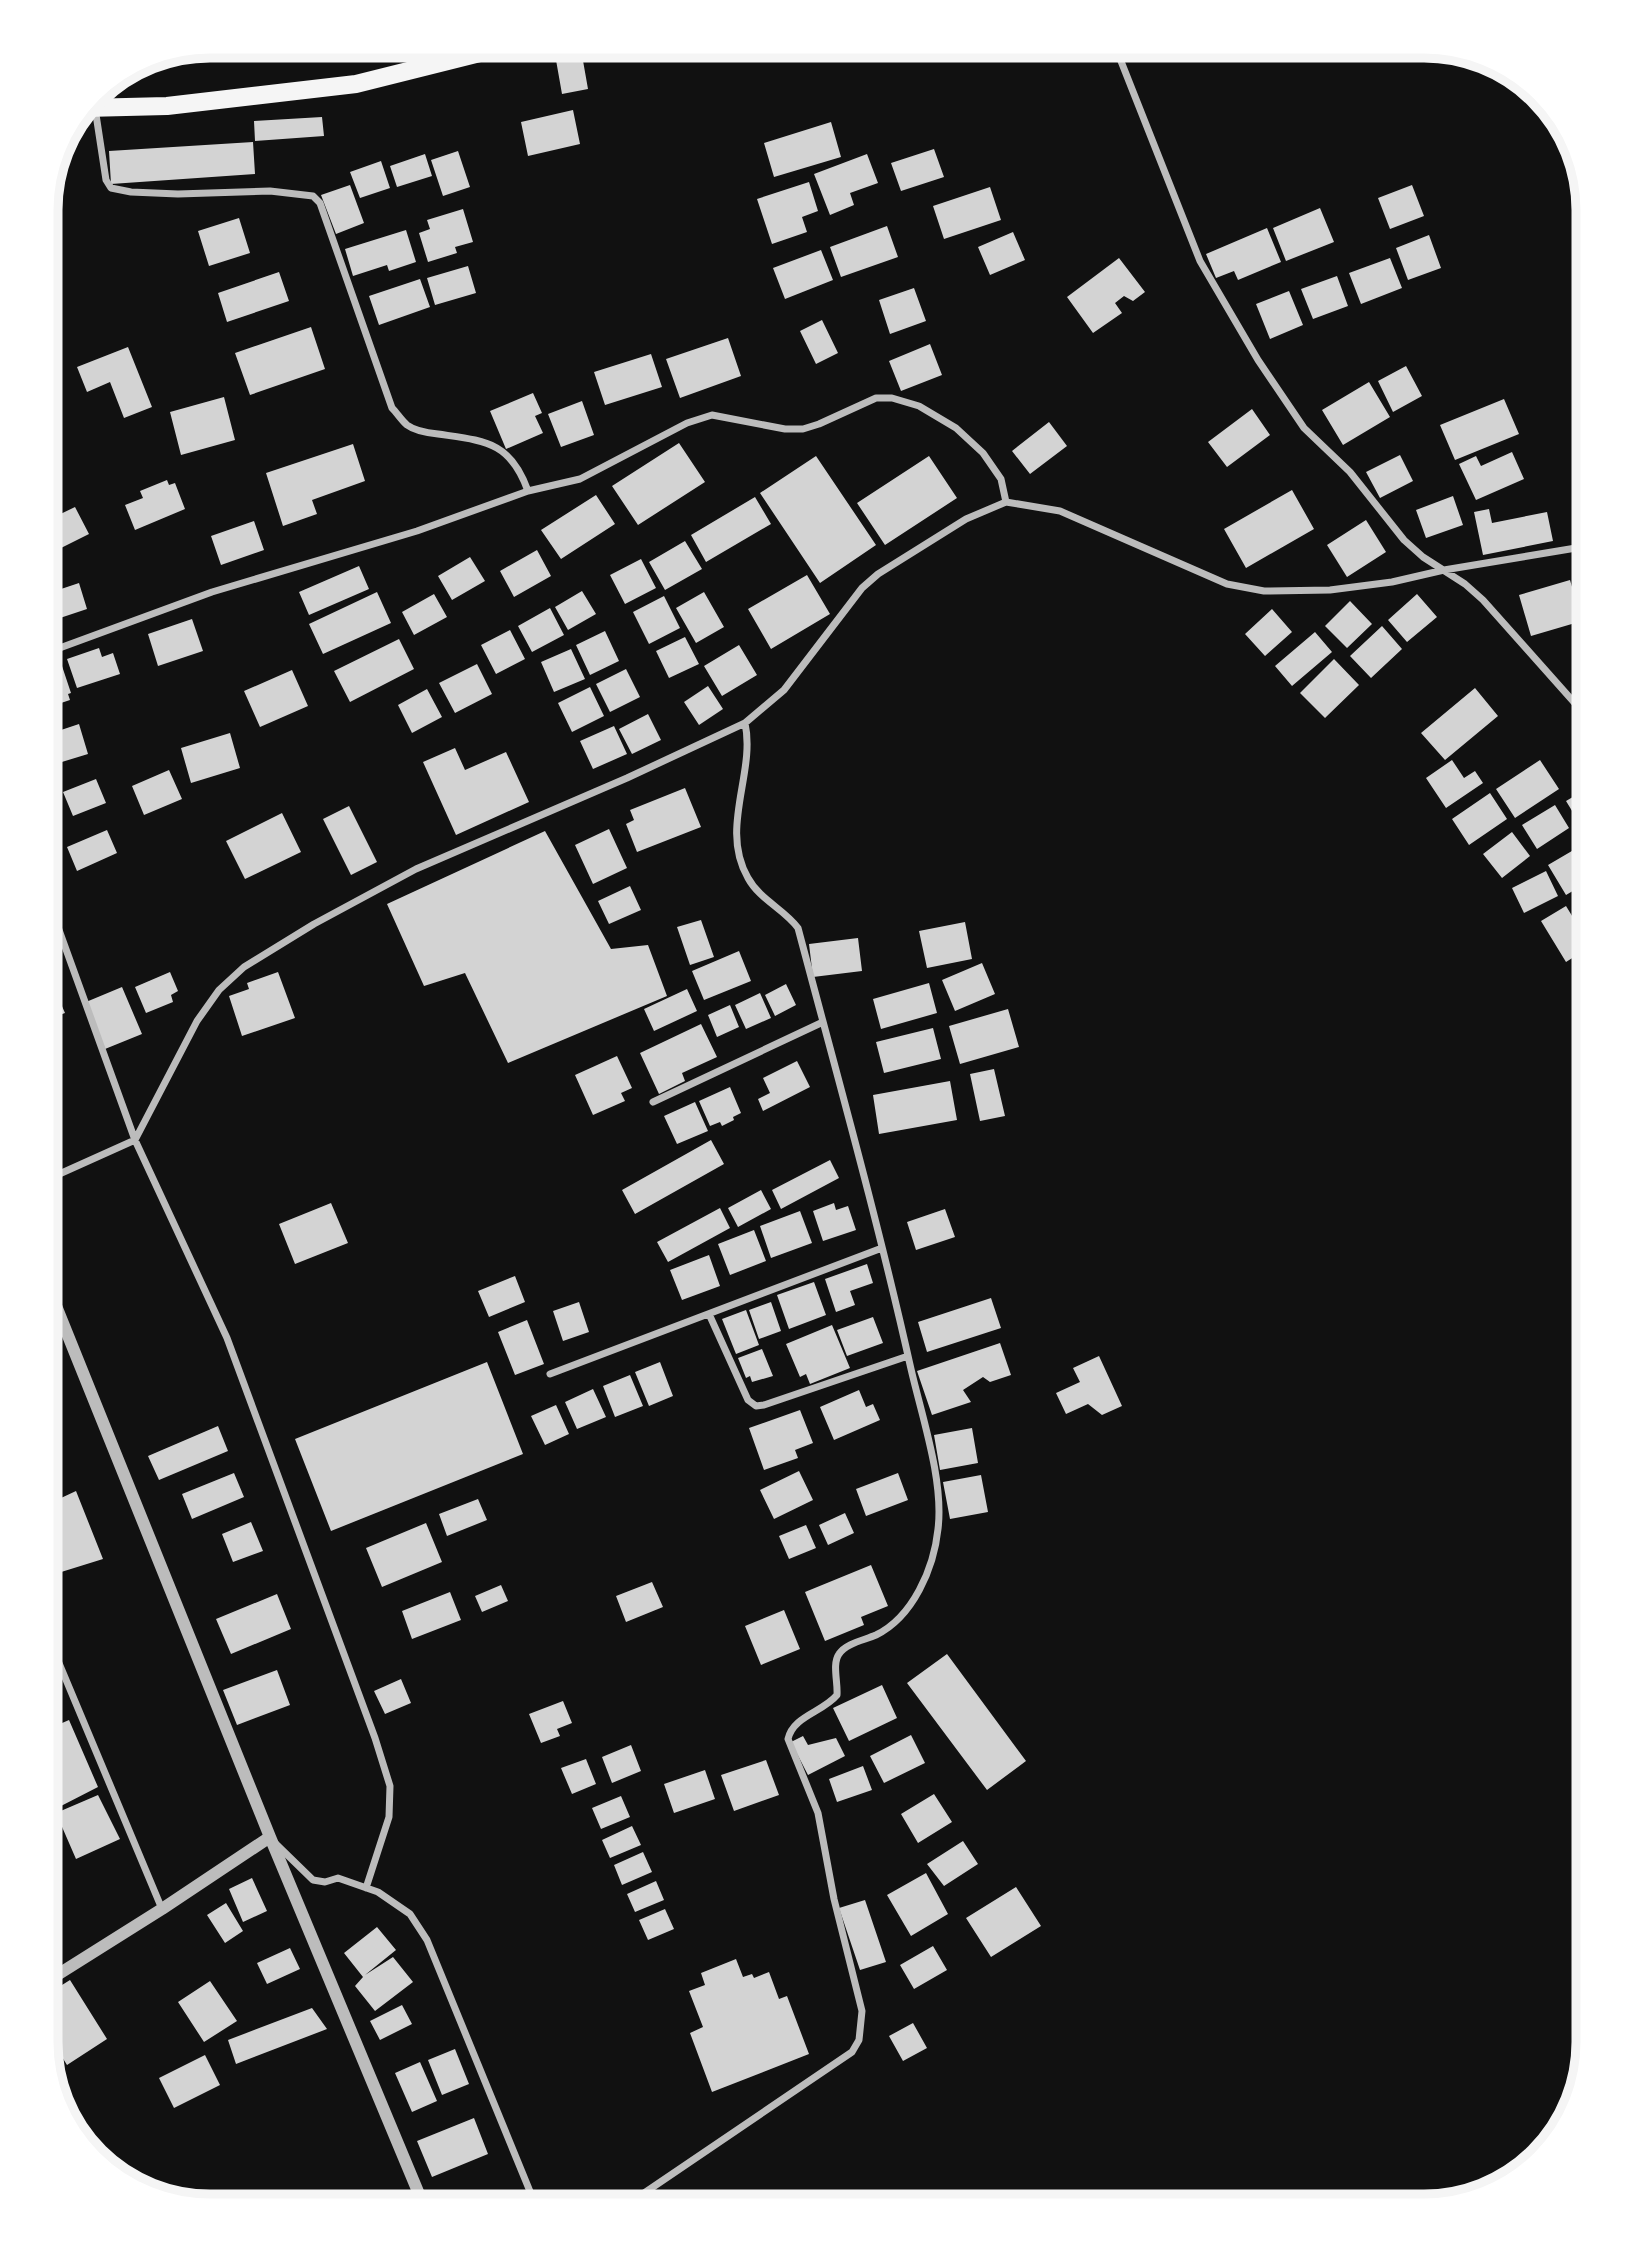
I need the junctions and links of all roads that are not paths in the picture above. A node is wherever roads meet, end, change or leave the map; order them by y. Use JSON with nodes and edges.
{"nodes":[{"id":1,"x":460,"y":58,"type":"edge"},
{"id":2,"x":1120,"y":58,"type":"edge"},
{"id":3,"x":96,"y":108,"type":"edge"},
{"id":4,"x":91,"y":114,"type":"edge"},
{"id":5,"x":528,"y":491,"type":"junction"},
{"id":6,"x":1006,"y":502,"type":"junction"},
{"id":7,"x":1576,"y":548,"type":"edge"},
{"id":8,"x":1444,"y":570,"type":"junction"},
{"id":9,"x":58,"y":649,"type":"edge"},
{"id":10,"x":1576,"y":705,"type":"edge"},
{"id":11,"x":745,"y":723,"type":"junction"},
{"id":12,"x":58,"y":927,"type":"edge"},
{"id":13,"x":823,"y":1023,"type":"junction"},
{"id":14,"x":653,"y":1102,"type":"dead end"},
{"id":15,"x":135,"y":1140,"type":"junction"},
{"id":16,"x":58,"y":1175,"type":"edge"},
{"id":17,"x":882,"y":1248,"type":"junction"},
{"id":18,"x":58,"y":1310,"type":"edge"},
{"id":19,"x":709,"y":1314,"type":"junction"},
{"id":20,"x":908,"y":1356,"type":"junction"},
{"id":21,"x":550,"y":1374,"type":"dead end"},
{"id":22,"x":58,"y":1660,"type":"edge"},
{"id":23,"x":270,"y":1837,"type":"junction"},
{"id":24,"x":366,"y":1888,"type":"junction"},
{"id":25,"x":163,"y":1909,"type":"junction"},
{"id":26,"x":58,"y":1975,"type":"edge"},
{"id":27,"x":419,"y":2194,"type":"edge"},
{"id":28,"x":531,"y":2194,"type":"edge"},
{"id":29,"x":643,"y":2194,"type":"edge"}],
"edges":[{"from":1,"to":3,"type":"main road"},
{"from":2,"to":8,"type":"street"},
{"from":4,"to":5,"type":"street"},
{"from":5,"to":6,"type":"street"},
{"from":5,"to":9,"type":"street"},
{"from":6,"to":8,"type":"street"},
{"from":6,"to":11,"type":"street"},
{"from":7,"to":8,"type":"street"},
{"from":8,"to":10,"type":"street"},
{"from":11,"to":13,"type":"street"},
{"from":11,"to":15,"type":"street"},
{"from":12,"to":15,"type":"street"},
{"from":13,"to":14,"type":"street"},
{"from":13,"to":17,"type":"street"},
{"from":15,"to":16,"type":"street"},
{"from":15,"to":24,"type":"street"},
{"from":17,"to":19,"type":"street"},
{"from":17,"to":20,"type":"street"},
{"from":18,"to":23,"type":"street"},
{"from":19,"to":20,"type":"street"},
{"from":19,"to":21,"type":"street"},
{"from":20,"to":29,"type":"street"},
{"from":22,"to":25,"type":"street"},
{"from":23,"to":24,"type":"street"},
{"from":23,"to":25,"type":"street"},
{"from":23,"to":27,"type":"street"},
{"from":24,"to":28,"type":"street"},
{"from":25,"to":26,"type":"street"}]}
